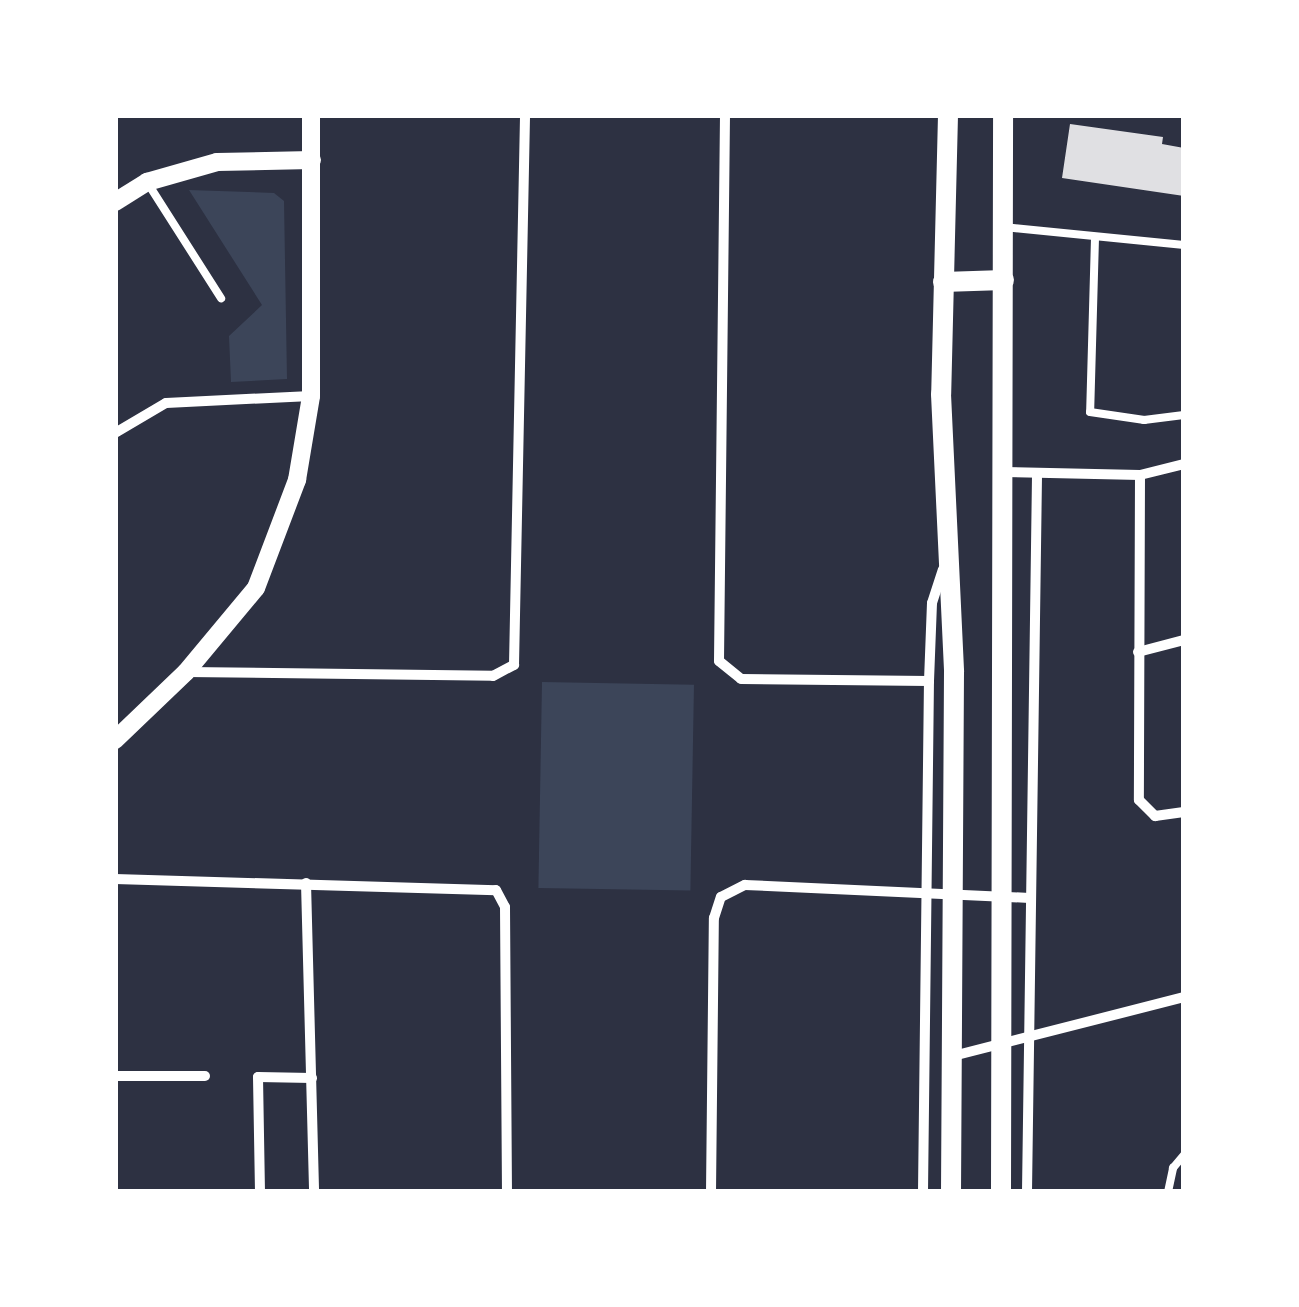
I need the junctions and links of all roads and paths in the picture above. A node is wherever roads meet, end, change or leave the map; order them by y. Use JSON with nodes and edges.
{"nodes":[{"id":1,"x":311,"y":115,"type":"edge"},
{"id":2,"x":525,"y":115,"type":"edge"},
{"id":3,"x":726,"y":115,"type":"edge"},
{"id":4,"x":948,"y":115,"type":"edge"},
{"id":5,"x":1003,"y":115,"type":"edge"},
{"id":6,"x":312,"y":160,"type":"junction"},
{"id":7,"x":147,"y":182,"type":"junction"},
{"id":8,"x":115,"y":202,"type":"edge"},
{"id":9,"x":1004,"y":227,"type":"junction"},
{"id":10,"x":1094,"y":238,"type":"junction"},
{"id":11,"x":1184,"y":245,"type":"edge"},
{"id":12,"x":1004,"y":280,"type":"junction"},
{"id":13,"x":944,"y":282,"type":"junction"},
{"id":14,"x":222,"y":298,"type":"dead end"},
{"id":15,"x":310,"y":396,"type":"junction"},
{"id":16,"x":1184,"y":414,"type":"edge"},
{"id":17,"x":115,"y":433,"type":"edge"},
{"id":18,"x":1184,"y":464,"type":"edge"},
{"id":19,"x":1002,"y":472,"type":"junction"},
{"id":20,"x":1140,"y":475,"type":"junction"},
{"id":21,"x":1037,"y":477,"type":"junction"},
{"id":22,"x":949,"y":554,"type":"junction"},
{"id":23,"x":1184,"y":640,"type":"edge"},
{"id":24,"x":1138,"y":652,"type":"junction"},
{"id":25,"x":186,"y":672,"type":"junction"},
{"id":26,"x":929,"y":681,"type":"junction"},
{"id":27,"x":115,"y":740,"type":"edge"},
{"id":28,"x":1184,"y":812,"type":"edge"},
{"id":29,"x":115,"y":879,"type":"edge"},
{"id":30,"x":306,"y":883,"type":"junction"},
{"id":31,"x":924,"y":892,"type":"junction"},
{"id":32,"x":953,"y":895,"type":"junction"},
{"id":33,"x":1006,"y":898,"type":"junction"},
{"id":34,"x":1030,"y":898,"type":"junction"},
{"id":35,"x":1184,"y":997,"type":"edge"},
{"id":36,"x":1026,"y":1037,"type":"junction"},
{"id":37,"x":1001,"y":1044,"type":"junction"},
{"id":38,"x":952,"y":1056,"type":"junction"},
{"id":39,"x":115,"y":1076,"type":"edge"},
{"id":40,"x":205,"y":1076,"type":"dead end"},
{"id":41,"x":312,"y":1078,"type":"junction"},
{"id":42,"x":1184,"y":1155,"type":"edge"},
{"id":43,"x":260,"y":1192,"type":"edge"},
{"id":44,"x":314,"y":1192,"type":"edge"},
{"id":45,"x":508,"y":1192,"type":"edge"},
{"id":46,"x":711,"y":1192,"type":"edge"},
{"id":47,"x":922,"y":1192,"type":"edge"},
{"id":48,"x":951,"y":1192,"type":"edge"},
{"id":49,"x":1001,"y":1192,"type":"edge"},
{"id":50,"x":1027,"y":1192,"type":"edge"},
{"id":51,"x":1168,"y":1192,"type":"edge"}],
"edges":[{"from":1,"to":6,"type":"street"},
{"from":2,"to":25,"type":"street"},
{"from":3,"to":26,"type":"street"},
{"from":4,"to":13,"type":"main road"},
{"from":5,"to":9,"type":"main road"},
{"from":6,"to":7,"type":"street"},
{"from":6,"to":15,"type":"street"},
{"from":7,"to":8,"type":"street"},
{"from":7,"to":14,"type":"lane"},
{"from":9,"to":10,"type":"lane"},
{"from":9,"to":12,"type":"main road"},
{"from":10,"to":11,"type":"lane"},
{"from":10,"to":16,"type":"lane"},
{"from":12,"to":13,"type":"main road"},
{"from":12,"to":19,"type":"main road"},
{"from":13,"to":22,"type":"main road"},
{"from":15,"to":17,"type":"street"},
{"from":15,"to":25,"type":"street"},
{"from":18,"to":20,"type":"street"},
{"from":19,"to":21,"type":"street"},
{"from":19,"to":33,"type":"main road"},
{"from":20,"to":21,"type":"street"},
{"from":20,"to":24,"type":"street"},
{"from":21,"to":34,"type":"street"},
{"from":22,"to":26,"type":"street"},
{"from":22,"to":32,"type":"main road"},
{"from":23,"to":24,"type":"street"},
{"from":24,"to":28,"type":"street"},
{"from":25,"to":27,"type":"street"},
{"from":26,"to":31,"type":"street"},
{"from":29,"to":30,"type":"street"},
{"from":30,"to":41,"type":"street"},
{"from":30,"to":45,"type":"street"},
{"from":31,"to":32,"type":"street"},
{"from":31,"to":46,"type":"street"},
{"from":31,"to":47,"type":"street"},
{"from":32,"to":33,"type":"street"},
{"from":32,"to":38,"type":"main road"},
{"from":33,"to":34,"type":"street"},
{"from":33,"to":37,"type":"main road"},
{"from":34,"to":36,"type":"street"},
{"from":35,"to":36,"type":"street"},
{"from":36,"to":37,"type":"street"},
{"from":36,"to":50,"type":"street"},
{"from":37,"to":38,"type":"street"},
{"from":37,"to":49,"type":"main road"},
{"from":38,"to":48,"type":"main road"},
{"from":39,"to":40,"type":"street"},
{"from":41,"to":43,"type":"street"},
{"from":41,"to":44,"type":"street"},
{"from":42,"to":51,"type":"lane"}]}
